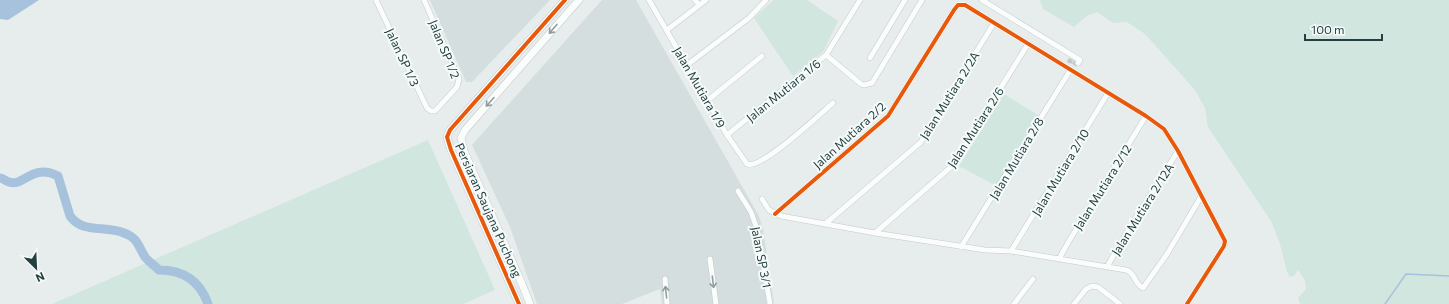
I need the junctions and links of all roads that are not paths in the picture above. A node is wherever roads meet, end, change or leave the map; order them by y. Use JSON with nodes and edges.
{"nodes":[{"id":1,"x":376,"y":0,"type":"edge"},
{"id":2,"x":424,"y":0,"type":"edge"},
{"id":3,"x":565,"y":0,"type":"edge"},
{"id":4,"x":579,"y":0,"type":"edge"},
{"id":5,"x":648,"y":0,"type":"edge"},
{"id":6,"x":695,"y":0,"type":"edge"},
{"id":7,"x":706,"y":0,"type":"edge"},
{"id":8,"x":860,"y":0,"type":"edge"},
{"id":9,"x":906,"y":0,"type":"edge"},
{"id":10,"x":922,"y":0,"type":"edge"},
{"id":11,"x":982,"y":0,"type":"edge"},
{"id":12,"x":763,"y":1,"type":"edge"},
{"id":13,"x":698,"y":5,"type":"junction"},
{"id":14,"x":994,"y":23,"type":"junction"},
{"id":15,"x":667,"y":30,"type":"junction"},
{"id":16,"x":1028,"y":44,"type":"junction"},
{"id":17,"x":826,"y":55,"type":"junction"},
{"id":18,"x":762,"y":56,"type":"dead end"},
{"id":19,"x":870,"y":58,"type":"dead end"},
{"id":20,"x":1072,"y":63,"type":"junction"},
{"id":21,"x":687,"y":65,"type":"junction"},
{"id":22,"x":1108,"y":93,"type":"junction"},
{"id":23,"x":708,"y":100,"type":"junction"},
{"id":24,"x":833,"y":102,"type":"dead end"},
{"id":25,"x":431,"y":111,"type":"joint"},
{"id":26,"x":1146,"y":116,"type":"junction"},
{"id":27,"x":727,"y":135,"type":"junction"},
{"id":28,"x":1178,"y":151,"type":"junction"},
{"id":29,"x":738,"y":191,"type":"dead end"},
{"id":30,"x":1202,"y":195,"type":"junction"},
{"id":31,"x":762,"y":199,"type":"dead end"},
{"id":32,"x":775,"y":214,"type":"junction"},
{"id":33,"x":825,"y":224,"type":"junction"},
{"id":34,"x":875,"y":233,"type":"junction"},
{"id":35,"x":961,"y":246,"type":"junction"},
{"id":36,"x":1011,"y":252,"type":"junction"},
{"id":37,"x":710,"y":259,"type":"dead end"},
{"id":38,"x":1059,"y":259,"type":"junction"},
{"id":39,"x":1107,"y":266,"type":"junction"},
{"id":40,"x":665,"y":279,"type":"dead end"},
{"id":41,"x":1034,"y":279,"type":"dead end"},
{"id":42,"x":510,"y":281,"type":"junction"},
{"id":43,"x":522,"y":284,"type":"junction"},
{"id":44,"x":518,"y":302,"type":"edge"},
{"id":45,"x":530,"y":304,"type":"edge"},
{"id":46,"x":667,"y":304,"type":"edge"},
{"id":47,"x":716,"y":304,"type":"edge"},
{"id":48,"x":770,"y":304,"type":"edge"},
{"id":49,"x":1014,"y":304,"type":"edge"},
{"id":50,"x":1074,"y":304,"type":"edge"},
{"id":51,"x":1120,"y":304,"type":"edge"},
{"id":52,"x":1187,"y":304,"type":"edge"}],
"edges":[{"from":1,"to":25,"type":"street","name":"Jalan SP 1/3"},
{"from":2,"to":25,"type":"street","name":"Jalan SP 1/2"},
{"from":3,"to":42,"type":"street","name":"Persiaran Saujana Puchong"},
{"from":4,"to":43,"type":"street","name":"Persiaran Saujana Puchong","one_way":true},
{"from":5,"to":15,"type":"street","name":"Jalan Mutiara 1/9"},
{"from":6,"to":13,"type":"street"},
{"from":7,"to":13,"type":"street"},
{"from":8,"to":17,"type":"street","name":"Jalan Mutiara 1/6"},
{"from":9,"to":19,"type":"street"},
{"from":10,"to":17,"type":"street"},
{"from":11,"to":20,"type":"street"},
{"from":12,"to":21,"type":"street"},
{"from":13,"to":15,"type":"street"},
{"from":14,"to":16,"type":"street"},
{"from":14,"to":32,"type":"street","name":"Jalan Mutiara 2/2"},
{"from":14,"to":33,"type":"street","name":"Jalan Mutiara 2/2A"},
{"from":15,"to":21,"type":"street","name":"Jalan Mutiara 1/9"},
{"from":16,"to":20,"type":"street"},
{"from":16,"to":34,"type":"street","name":"Jalan Mutiara 2/6"},
{"from":17,"to":27,"type":"street","name":"Jalan Mutiara 1/6"},
{"from":18,"to":23,"type":"street"},
{"from":20,"to":22,"type":"street"},
{"from":20,"to":35,"type":"street","name":"Jalan Mutiara 2/8"},
{"from":21,"to":23,"type":"street","name":"Jalan Mutiara 1/9"},
{"from":22,"to":26,"type":"street"},
{"from":22,"to":36,"type":"street","name":"Jalan Mutiara 2/10"},
{"from":23,"to":27,"type":"street","name":"Jalan Mutiara 1/9"},
{"from":24,"to":27,"type":"street","name":"Jalan Mutiara 1/9"},
{"from":26,"to":28,"type":"street"},
{"from":26,"to":38,"type":"street","name":"Jalan Mutiara 2/12"},
{"from":28,"to":30,"type":"street"},
{"from":28,"to":39,"type":"street","name":"Jalan Mutiara 2/12A"},
{"from":29,"to":48,"type":"street","name":"Jalan SP 3/1"},
{"from":30,"to":39,"type":"street"},
{"from":30,"to":52,"type":"street"},
{"from":31,"to":32,"type":"street"},
{"from":32,"to":33,"type":"street"},
{"from":33,"to":34,"type":"street"},
{"from":34,"to":35,"type":"street"},
{"from":35,"to":36,"type":"street"},
{"from":36,"to":38,"type":"street"},
{"from":37,"to":47,"type":"street","one_way":true},
{"from":38,"to":39,"type":"street"},
{"from":46,"to":40,"type":"street","one_way":true},
{"from":41,"to":49,"type":"street"},
{"from":42,"to":43,"type":"street"},
{"from":42,"to":44,"type":"street","name":"Persiaran Saujana Puchong"},
{"from":43,"to":44,"type":"street"},
{"from":43,"to":45,"type":"street","name":"Persiaran Saujana Puchong"},
{"from":50,"to":51,"type":"street"}]}
